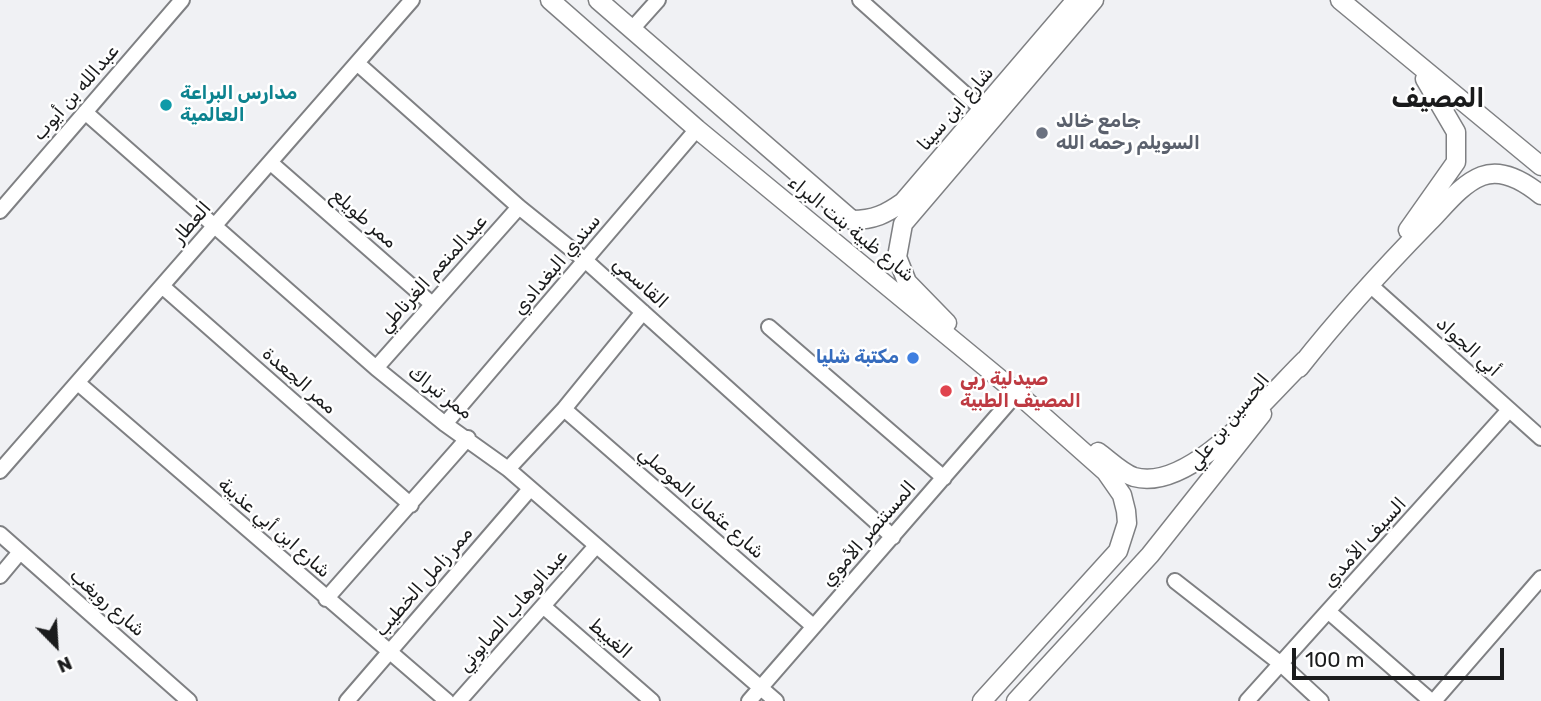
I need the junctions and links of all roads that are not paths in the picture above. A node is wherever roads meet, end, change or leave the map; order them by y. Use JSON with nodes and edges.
{"nodes":[{"id":1,"x":182,"y":0,"type":"edge"},
{"id":2,"x":412,"y":0,"type":"edge"},
{"id":3,"x":550,"y":0,"type":"edge"},
{"id":4,"x":598,"y":0,"type":"edge"},
{"id":5,"x":658,"y":0,"type":"edge"},
{"id":6,"x":860,"y":0,"type":"edge"},
{"id":7,"x":1076,"y":0,"type":"edge"},
{"id":8,"x":1094,"y":0,"type":"edge"},
{"id":9,"x":1344,"y":1,"type":"edge"},
{"id":10,"x":632,"y":29,"type":"junction"},
{"id":11,"x":357,"y":63,"type":"junction"},
{"id":12,"x":1418,"y":66,"type":"junction"},
{"id":13,"x":983,"y":110,"type":"junction"},
{"id":14,"x":85,"y":112,"type":"junction"},
{"id":15,"x":697,"y":129,"type":"junction"},
{"id":16,"x":271,"y":163,"type":"junction"},
{"id":17,"x":1541,"y":166,"type":"edge"},
{"id":18,"x":1541,"y":195,"type":"edge"},
{"id":19,"x":519,"y":207,"type":"junction"},
{"id":20,"x":0,"y":211,"type":"edge"},
{"id":21,"x":852,"y":220,"type":"joint"},
{"id":22,"x":215,"y":226,"type":"junction"},
{"id":23,"x":586,"y":261,"type":"junction"},
{"id":24,"x":1369,"y":284,"type":"junction"},
{"id":25,"x":162,"y":286,"type":"junction"},
{"id":26,"x":432,"y":304,"type":"junction"},
{"id":27,"x":643,"y":312,"type":"junction"},
{"id":28,"x":769,"y":327,"type":"dead end"},
{"id":29,"x":1305,"y":360,"type":"junction"},
{"id":30,"x":376,"y":368,"type":"junction"},
{"id":31,"x":78,"y":383,"type":"junction"},
{"id":32,"x":1017,"y":393,"type":"junction"},
{"id":33,"x":564,"y":409,"type":"junction"},
{"id":34,"x":1509,"y":410,"type":"junction"},
{"id":35,"x":446,"y":424,"type":"junction"},
{"id":36,"x":468,"y":438,"type":"junction"},
{"id":37,"x":1541,"y":438,"type":"edge"},
{"id":38,"x":508,"y":469,"type":"junction"},
{"id":39,"x":0,"y":471,"type":"edge"},
{"id":40,"x":944,"y":478,"type":"junction"},
{"id":41,"x":530,"y":489,"type":"junction"},
{"id":42,"x":411,"y":505,"type":"junction"},
{"id":43,"x":0,"y":534,"type":"edge"},
{"id":44,"x":892,"y":537,"type":"junction"},
{"id":45,"x":596,"y":545,"type":"junction"},
{"id":46,"x":20,"y":552,"type":"junction"},
{"id":47,"x":0,"y":576,"type":"edge"},
{"id":48,"x":1541,"y":578,"type":"edge"},
{"id":49,"x":1175,"y":581,"type":"dead end"},
{"id":50,"x":326,"y":599,"type":"junction"},
{"id":51,"x":543,"y":606,"type":"junction"},
{"id":52,"x":1329,"y":612,"type":"junction"},
{"id":53,"x":813,"y":626,"type":"junction"},
{"id":54,"x":388,"y":653,"type":"junction"},
{"id":55,"x":1281,"y":664,"type":"junction"},
{"id":56,"x":761,"y":688,"type":"junction"},
{"id":57,"x":187,"y":700,"type":"edge"},
{"id":58,"x":347,"y":701,"type":"edge"},
{"id":59,"x":447,"y":701,"type":"edge"},
{"id":60,"x":459,"y":701,"type":"edge"},
{"id":61,"x":652,"y":701,"type":"edge"},
{"id":62,"x":749,"y":701,"type":"edge"},
{"id":63,"x":776,"y":701,"type":"edge"},
{"id":64,"x":982,"y":701,"type":"edge"},
{"id":65,"x":1017,"y":701,"type":"edge"},
{"id":66,"x":1247,"y":701,"type":"edge"},
{"id":67,"x":1321,"y":701,"type":"edge"},
{"id":68,"x":1433,"y":701,"type":"edge"}],
"edges":[{"from":1,"to":14,"type":"street","name":"عبدالله بن أيوب"},
{"from":2,"to":11,"type":"street","name":"العطار"},
{"from":3,"to":15,"type":"street","name":"شارع ظبية بنت البراء"},
{"from":4,"to":10,"type":"street","name":"شارع ظبية بنت البراء"},
{"from":5,"to":10,"type":"street"},
{"from":6,"to":13,"type":"street"},
{"from":7,"to":13,"type":"street","name":"شارع ابن سينا"},
{"from":8,"to":32,"type":"street"},
{"from":9,"to":12,"type":"street"},
{"from":10,"to":21,"type":"street","name":"شارع ظبية بنت البراء"},
{"from":11,"to":16,"type":"street","name":"العطار"},
{"from":11,"to":19,"type":"street","name":"القاسمي"},
{"from":12,"to":17,"type":"street"},
{"from":12,"to":24,"type":"street"},
{"from":13,"to":21,"type":"street","name":"شارع ابن سينا"},
{"from":14,"to":20,"type":"street","name":"عبدالله بن أيوب"},
{"from":14,"to":22,"type":"street","name":"ممر تبراك"},
{"from":15,"to":23,"type":"street","name":"سندي البغدادي"},
{"from":15,"to":32,"type":"street","name":"شارع ظبية بنت البراء"},
{"from":16,"to":22,"type":"street","name":"العطار"},
{"from":16,"to":26,"type":"street","name":"ممر طويلع"},
{"from":18,"to":24,"type":"street","name":"الحسين بن علي"},
{"from":19,"to":23,"type":"street","name":"القاسمي"},
{"from":19,"to":26,"type":"street","name":"عبدالمنعم الغرناطي"},
{"from":22,"to":25,"type":"street","name":"العطار"},
{"from":22,"to":30,"type":"street","name":"ممر تبراك"},
{"from":23,"to":27,"type":"street","name":"القاسمي"},
{"from":23,"to":35,"type":"street","name":"سندي البغدادي"},
{"from":24,"to":29,"type":"street","name":"الحسين بن علي"},
{"from":24,"to":34,"type":"street","name":"أبي الجواد"},
{"from":25,"to":31,"type":"street","name":"العطار"},
{"from":25,"to":42,"type":"street","name":"ممر الجعدة"},
{"from":26,"to":30,"type":"street","name":"عبدالمنعم الغرناطي"},
{"from":27,"to":33,"type":"street"},
{"from":27,"to":44,"type":"street","name":"القاسمي"},
{"from":28,"to":40,"type":"street"},
{"from":29,"to":32,"type":"street"},
{"from":29,"to":65,"type":"street","name":"الحسين بن علي"},
{"from":30,"to":35,"type":"street","name":"ممر تبراك"},
{"from":31,"to":39,"type":"street","name":"العطار"},
{"from":31,"to":50,"type":"street","name":"شارع ابن أبي عذيبة"},
{"from":32,"to":40,"type":"street","name":"المستنصر الأموي"},
{"from":32,"to":64,"type":"street","name":"شارع ظبية بنت البراء"},
{"from":33,"to":38,"type":"street"},
{"from":33,"to":53,"type":"street","name":"شارع عثمان الموصلي"},
{"from":34,"to":37,"type":"street","name":"أبي الجواد"},
{"from":34,"to":52,"type":"street","name":"السيف الأمدي"},
{"from":35,"to":36,"type":"street","name":"ممر تبراك"},
{"from":36,"to":38,"type":"street","name":"ممر تبراك"},
{"from":36,"to":42,"type":"street"},
{"from":38,"to":41,"type":"street","name":"ممر تبراك"},
{"from":40,"to":44,"type":"street","name":"المستنصر الأموي"},
{"from":41,"to":45,"type":"street","name":"ممر تبراك"},
{"from":41,"to":54,"type":"street","name":"ممر زامل الخطيب"},
{"from":42,"to":50,"type":"street"},
{"from":43,"to":46,"type":"street","name":"شارع رويغب"},
{"from":44,"to":53,"type":"street","name":"المستنصر الأموي"},
{"from":45,"to":51,"type":"street","name":"عبدالوهاب الصابوني"},
{"from":45,"to":56,"type":"street","name":"ممر تبراك"},
{"from":46,"to":47,"type":"street"},
{"from":46,"to":57,"type":"street","name":"شارع رويغب"},
{"from":48,"to":68,"type":"street"},
{"from":49,"to":55,"type":"street"},
{"from":50,"to":54,"type":"street","name":"شارع ابن أبي عذيبة"},
{"from":51,"to":60,"type":"street","name":"عبدالوهاب الصابوني"},
{"from":51,"to":61,"type":"street","name":"الغبيط"},
{"from":52,"to":55,"type":"street","name":"السيف الأمدي"},
{"from":52,"to":68,"type":"street"},
{"from":53,"to":56,"type":"street","name":"المستنصر الأموي"},
{"from":54,"to":58,"type":"street","name":"ممر زامل الخطيب"},
{"from":54,"to":59,"type":"street","name":"شارع ابن أبي عذيبة"},
{"from":55,"to":66,"type":"street","name":"السيف الأمدي"},
{"from":55,"to":67,"type":"street"},
{"from":56,"to":62,"type":"street","name":"المستنصر الأموي"},
{"from":56,"to":63,"type":"street","name":"ممر تبراك"}]}
